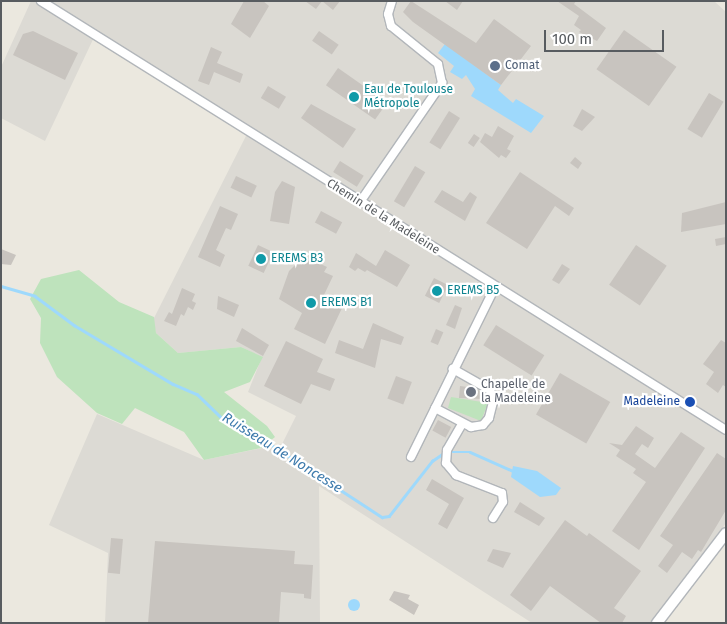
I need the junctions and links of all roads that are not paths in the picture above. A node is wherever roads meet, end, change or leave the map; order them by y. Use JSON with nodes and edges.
{"nodes":[{"id":1,"x":41,"y":1,"type":"edge"},
{"id":2,"x":392,"y":1,"type":"edge"},
{"id":3,"x":360,"y":202,"type":"junction"},
{"id":4,"x":495,"y":287,"type":"junction"},
{"id":5,"x":453,"y":369,"type":"junction"},
{"id":6,"x":435,"y":408,"type":"junction"},
{"id":7,"x":462,"y":424,"type":"junction"},
{"id":8,"x":726,"y":430,"type":"edge"},
{"id":9,"x":411,"y":457,"type":"dead end"},
{"id":10,"x":493,"y":518,"type":"dead end"},
{"id":11,"x":726,"y":533,"type":"edge"},
{"id":12,"x":657,"y":623,"type":"edge"}],
"edges":[{"from":1,"to":3,"type":"street","name":"Chemin de la Madeleine"},
{"from":2,"to":3,"type":"street"},
{"from":3,"to":4,"type":"street","name":"Chemin de la Madeleine"},
{"from":4,"to":5,"type":"street"},
{"from":4,"to":8,"type":"street","name":"Chemin de la Madeleine"},
{"from":5,"to":6,"type":"street"},
{"from":5,"to":7,"type":"street"},
{"from":6,"to":7,"type":"street"},
{"from":6,"to":9,"type":"street"},
{"from":7,"to":10,"type":"street"},
{"from":11,"to":12,"type":"street"}]}
